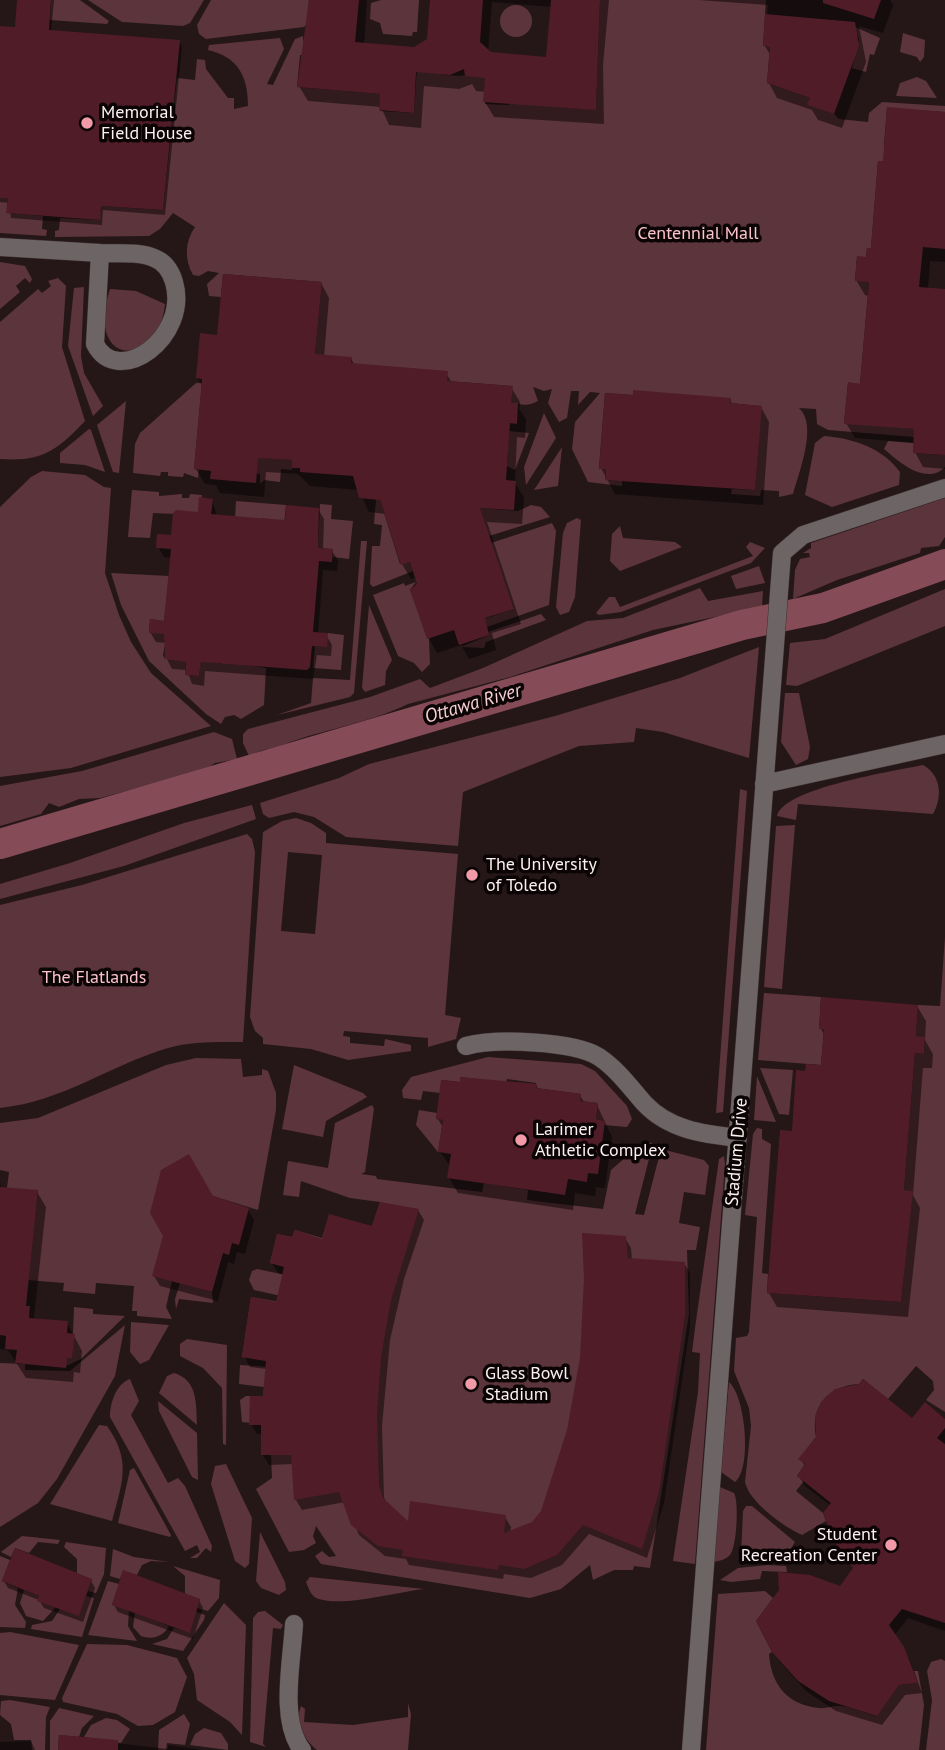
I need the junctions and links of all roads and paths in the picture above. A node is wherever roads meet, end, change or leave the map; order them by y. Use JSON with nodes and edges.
{"nodes":[{"id":1,"x":0,"y":247,"type":"edge"},
{"id":2,"x":100,"y":253,"type":"junction"},
{"id":3,"x":945,"y":488,"type":"edge"},
{"id":4,"x":945,"y":744,"type":"edge"},
{"id":5,"x":764,"y":784,"type":"junction"},
{"id":6,"x":466,"y":1046,"type":"dead end"},
{"id":7,"x":738,"y":1139,"type":"junction"},
{"id":8,"x":294,"y":1624,"type":"dead end"},
{"id":9,"x":302,"y":1750,"type":"edge"},
{"id":10,"x":691,"y":1750,"type":"edge"}],
"edges":[{"from":1,"to":2,"type":"street"},
{"from":2,"to":2,"type":"street"},
{"from":3,"to":5,"type":"street","name":"Stadium Drive"},
{"from":4,"to":5,"type":"street"},
{"from":5,"to":7,"type":"street","name":"Stadium Drive"},
{"from":6,"to":7,"type":"street"},
{"from":7,"to":10,"type":"street","name":"Stadium Drive"},
{"from":8,"to":9,"type":"street"}]}
